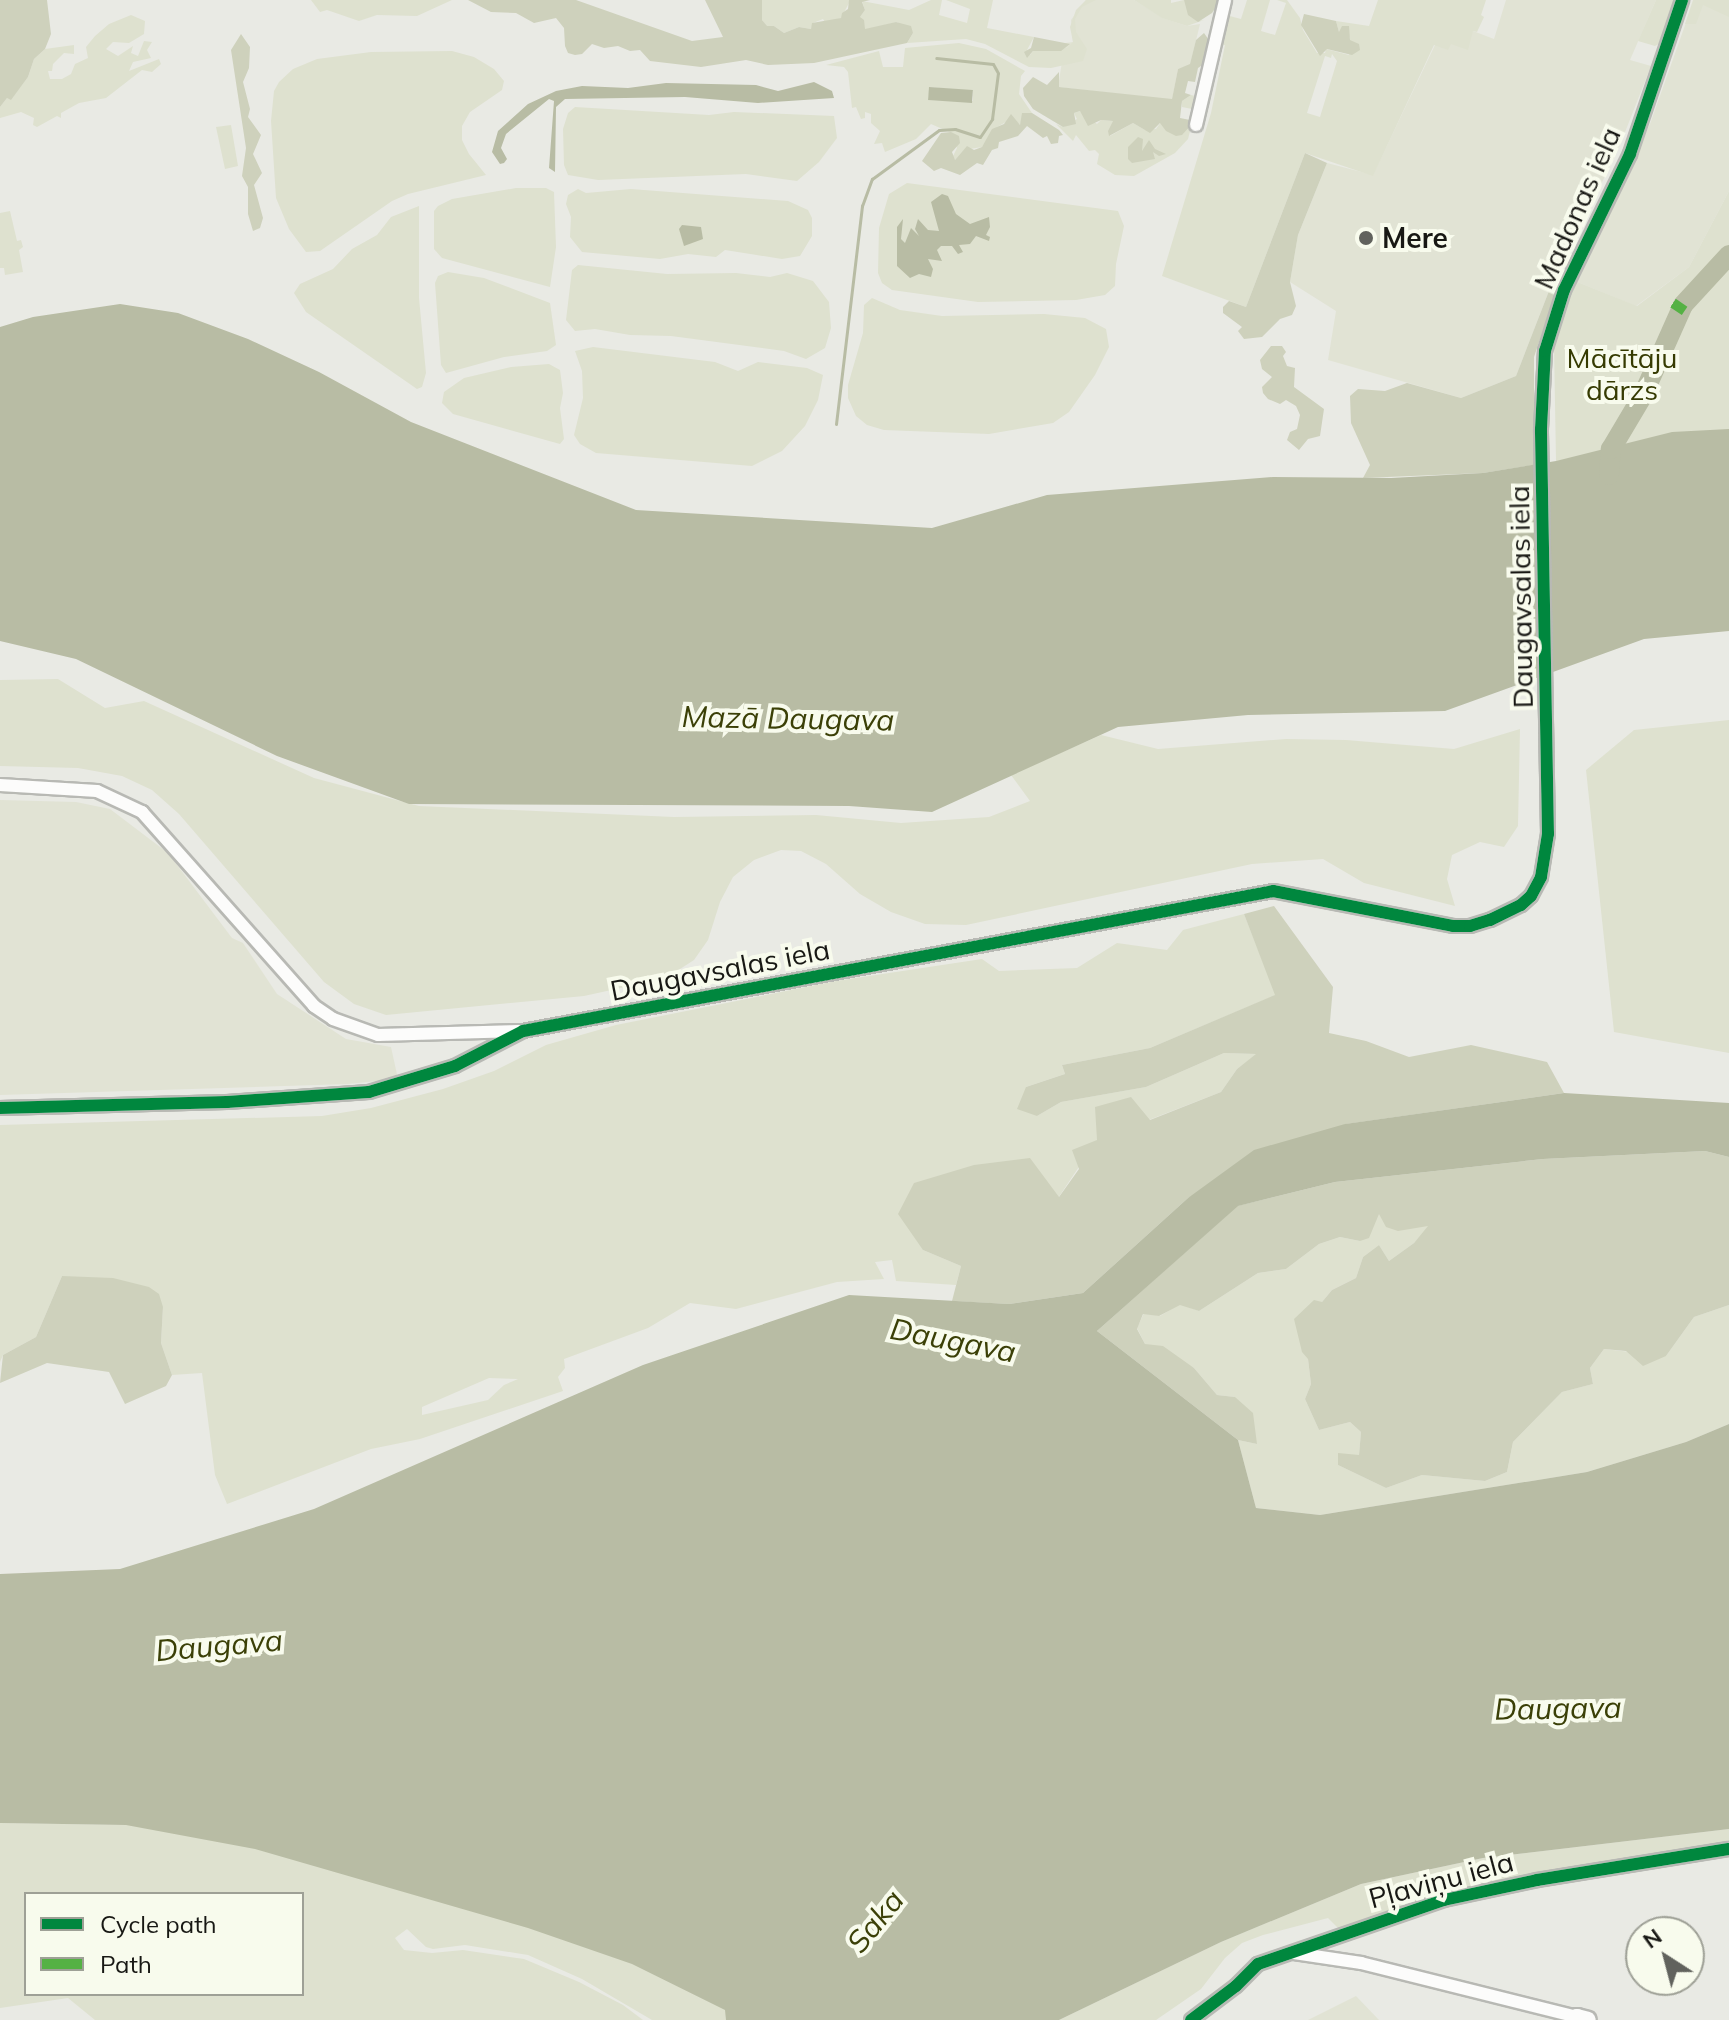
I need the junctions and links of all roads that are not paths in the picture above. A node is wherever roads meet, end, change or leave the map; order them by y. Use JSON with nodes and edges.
{"nodes":[{"id":1,"x":1225,"y":0,"type":"edge"},
{"id":2,"x":1682,"y":4,"type":"edge"},
{"id":3,"x":1196,"y":125,"type":"dead end"},
{"id":4,"x":1541,"y":429,"type":"joint"},
{"id":5,"x":0,"y":785,"type":"edge"},
{"id":6,"x":523,"y":1031,"type":"junction"},
{"id":7,"x":0,"y":1108,"type":"edge"},
{"id":8,"x":1729,"y":1849,"type":"edge"},
{"id":9,"x":1294,"y":1953,"type":"junction"},
{"id":10,"x":1580,"y":2019,"type":"edge"},
{"id":11,"x":1191,"y":2020,"type":"edge"}],
"edges":[{"from":1,"to":3,"type":"street"},
{"from":2,"to":4,"type":"street","name":"Madonas iela"},
{"from":4,"to":6,"type":"street","name":"Daugavsalas iela"},
{"from":5,"to":6,"type":"street","name":"Daugavsalas iela"},
{"from":6,"to":7,"type":"street","name":"Daugavsalas iela"},
{"from":8,"to":9,"type":"street","name":"Pļaviņu iela"},
{"from":9,"to":10,"type":"street"},
{"from":9,"to":11,"type":"street","name":"Pļaviņu iela"}]}
